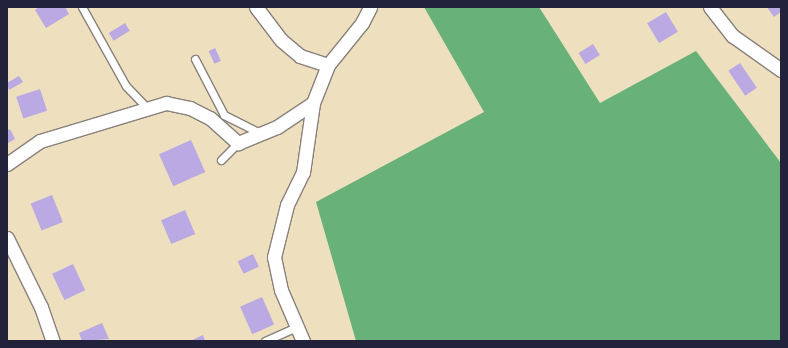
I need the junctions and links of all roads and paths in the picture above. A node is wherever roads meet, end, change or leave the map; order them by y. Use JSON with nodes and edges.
{"nodes":[{"id":1,"x":82,"y":7,"type":"edge"},
{"id":2,"x":256,"y":7,"type":"edge"},
{"id":3,"x":370,"y":7,"type":"edge"},
{"id":4,"x":710,"y":7,"type":"edge"},
{"id":5,"x":195,"y":59,"type":"dead end"},
{"id":6,"x":328,"y":65,"type":"junction"},
{"id":7,"x":781,"y":70,"type":"edge"},
{"id":8,"x":313,"y":103,"type":"junction"},
{"id":9,"x":146,"y":108,"type":"junction"},
{"id":10,"x":262,"y":134,"type":"junction"},
{"id":11,"x":238,"y":143,"type":"junction"},
{"id":12,"x":221,"y":160,"type":"dead end"},
{"id":13,"x":7,"y":164,"type":"edge"},
{"id":14,"x":7,"y":238,"type":"edge"},
{"id":15,"x":297,"y":327,"type":"junction"},
{"id":16,"x":53,"y":341,"type":"edge"},
{"id":17,"x":265,"y":341,"type":"edge"},
{"id":18,"x":303,"y":341,"type":"edge"}],
"edges":[{"from":1,"to":9,"type":"lane"},
{"from":2,"to":6,"type":"street"},
{"from":3,"to":6,"type":"street"},
{"from":4,"to":7,"type":"street"},
{"from":5,"to":10,"type":"lane"},
{"from":6,"to":8,"type":"street"},
{"from":8,"to":10,"type":"street"},
{"from":8,"to":15,"type":"street"},
{"from":9,"to":11,"type":"street"},
{"from":9,"to":13,"type":"street"},
{"from":10,"to":11,"type":"street"},
{"from":11,"to":12,"type":"lane"},
{"from":14,"to":16,"type":"street"},
{"from":15,"to":17,"type":"lane"},
{"from":15,"to":18,"type":"street"}]}
